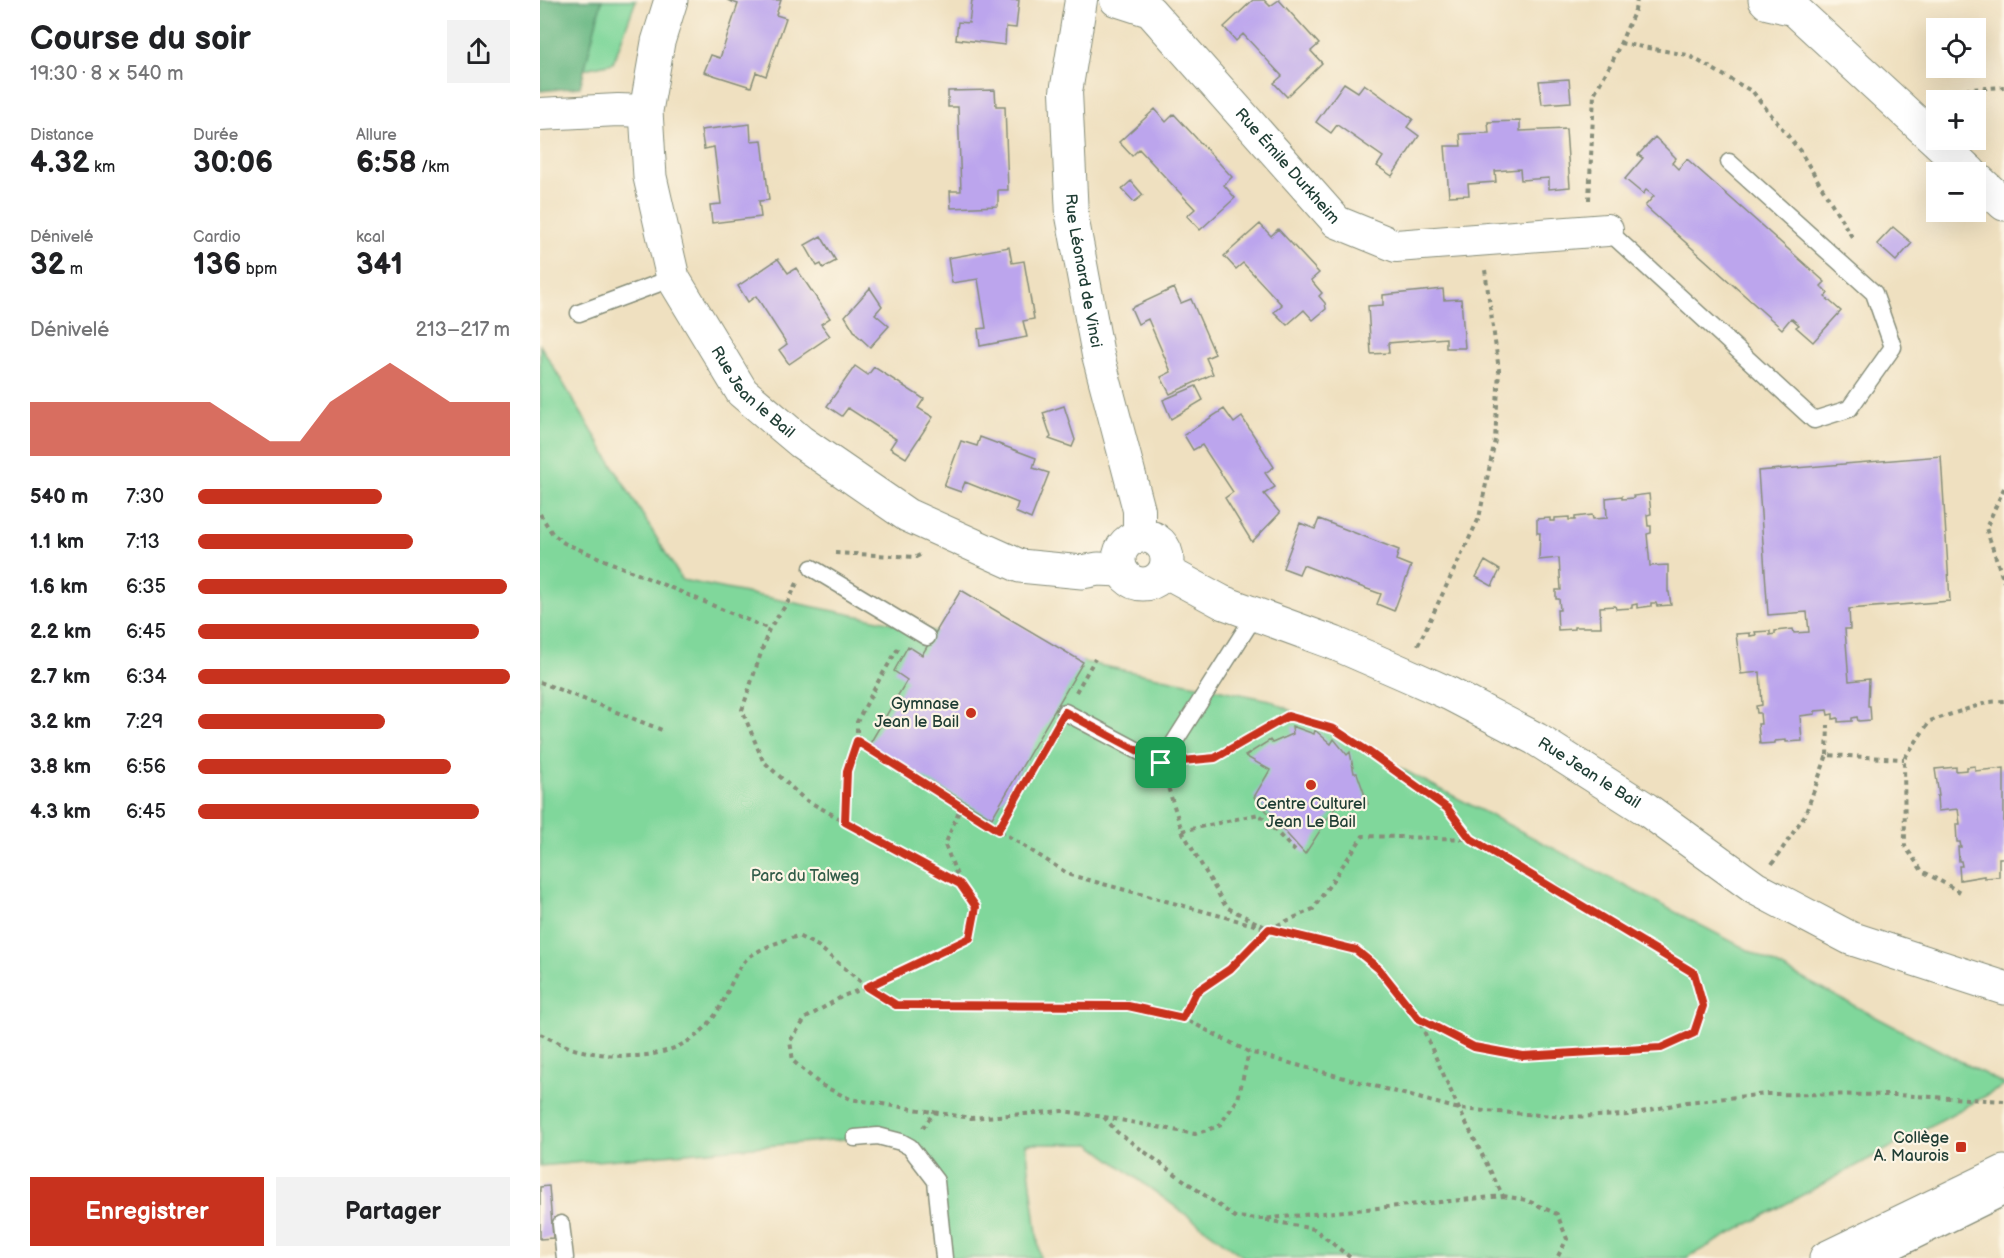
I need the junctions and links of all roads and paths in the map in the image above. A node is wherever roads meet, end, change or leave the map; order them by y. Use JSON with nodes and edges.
{"nodes":[{"id":1,"x":671,"y":0,"type":"edge"},
{"id":2,"x":1081,"y":0,"type":"edge"},
{"id":3,"x":1116,"y":0,"type":"edge"},
{"id":4,"x":1637,"y":0,"type":"edge"},
{"id":5,"x":1784,"y":3,"type":"edge"},
{"id":6,"x":1620,"y":43,"type":"junction"},
{"id":7,"x":2004,"y":87,"type":"edge"},
{"id":8,"x":1955,"y":90,"type":"edge"},
{"id":9,"x":646,"y":111,"type":"junction"},
{"id":10,"x":540,"y":114,"type":"edge"},
{"id":11,"x":1729,"y":162,"type":"dead end"},
{"id":12,"x":1959,"y":162,"type":"edge"},
{"id":13,"x":1986,"y":187,"type":"edge"},
{"id":14,"x":2004,"y":204,"type":"edge"},
{"id":15,"x":1597,"y":230,"type":"junction"},
{"id":16,"x":1481,"y":240,"type":"junction"},
{"id":17,"x":1851,"y":271,"type":"junction"},
{"id":18,"x":673,"y":278,"type":"junction"},
{"id":19,"x":579,"y":313,"type":"dead end"},
{"id":20,"x":2004,"y":488,"type":"edge"},
{"id":21,"x":540,"y":514,"type":"edge"},
{"id":22,"x":953,"y":536,"type":"junction"},
{"id":23,"x":1139,"y":536,"type":"junction"},
{"id":24,"x":834,"y":553,"type":"dead end"},
{"id":25,"x":1121,"y":570,"type":"junction"},
{"id":26,"x":807,"y":571,"type":"joint"},
{"id":27,"x":1165,"y":571,"type":"junction"},
{"id":28,"x":2004,"y":582,"type":"edge"},
{"id":29,"x":1255,"y":615,"type":"junction"},
{"id":30,"x":911,"y":627,"type":"junction"},
{"id":31,"x":769,"y":630,"type":"junction"},
{"id":32,"x":927,"y":637,"type":"dead end"},
{"id":33,"x":1095,"y":659,"type":"dead end"},
{"id":34,"x":1403,"y":673,"type":"junction"},
{"id":35,"x":540,"y":682,"type":"edge"},
{"id":36,"x":2004,"y":701,"type":"edge"},
{"id":37,"x":1065,"y":712,"type":"junction"},
{"id":38,"x":1828,"y":725,"type":"dead end"},
{"id":39,"x":662,"y":730,"type":"dead end"},
{"id":40,"x":857,"y":741,"type":"junction"},
{"id":41,"x":1827,"y":755,"type":"junction"},
{"id":42,"x":1904,"y":759,"type":"junction"},
{"id":43,"x":1161,"y":763,"type":"junction"},
{"id":44,"x":962,"y":806,"type":"junction"},
{"id":45,"x":845,"y":822,"type":"junction"},
{"id":46,"x":998,"y":830,"type":"junction"},
{"id":47,"x":1182,"y":831,"type":"junction"},
{"id":48,"x":1471,"y":839,"type":"junction"},
{"id":49,"x":1295,"y":851,"type":"dead end"},
{"id":50,"x":960,"y":884,"type":"junction"},
{"id":51,"x":1755,"y":888,"type":"junction"},
{"id":52,"x":1960,"y":892,"type":"dead end"},
{"id":53,"x":1269,"y":929,"type":"junction"},
{"id":54,"x":867,"y":987,"type":"junction"},
{"id":55,"x":2004,"y":988,"type":"edge"},
{"id":56,"x":1183,"y":1018,"type":"junction"},
{"id":57,"x":1418,"y":1018,"type":"junction"},
{"id":58,"x":540,"y":1034,"type":"edge"},
{"id":59,"x":1249,"y":1052,"type":"junction"},
{"id":60,"x":2004,"y":1101,"type":"edge"},
{"id":61,"x":1459,"y":1109,"type":"junction"},
{"id":62,"x":1104,"y":1117,"type":"junction"},
{"id":63,"x":855,"y":1138,"type":"dead end"},
{"id":64,"x":2004,"y":1172,"type":"edge"},
{"id":65,"x":1503,"y":1196,"type":"junction"},
{"id":66,"x":2004,"y":1197,"type":"edge"},
{"id":67,"x":1261,"y":1219,"type":"junction"},
{"id":68,"x":561,"y":1224,"type":"dead end"},
{"id":69,"x":1833,"y":1255,"type":"edge"},
{"id":70,"x":565,"y":1258,"type":"edge"},
{"id":71,"x":944,"y":1258,"type":"edge"},
{"id":72,"x":1351,"y":1258,"type":"edge"},
{"id":73,"x":1557,"y":1258,"type":"edge"}],
"edges":[{"from":1,"to":9,"type":"street","name":"Rue Jean le Bail"},
{"from":2,"to":23,"type":"street","name":"Rue Léonard de Vinci"},
{"from":3,"to":16,"type":"street","name":"Rue Émile Durkheim"},
{"from":4,"to":6,"type":"path"},
{"from":5,"to":12,"type":"street"},
{"from":6,"to":15,"type":"path"},
{"from":6,"to":17,"type":"path"},
{"from":7,"to":8,"type":"path"},
{"from":9,"to":10,"type":"street"},
{"from":9,"to":18,"type":"street","name":"Rue Jean le Bail"},
{"from":11,"to":17,"type":"lane"},
{"from":13,"to":14,"type":"street"},
{"from":15,"to":16,"type":"street","name":"Rue Émile Durkheim"},
{"from":15,"to":17,"type":"lane"},
{"from":16,"to":34,"type":"path"},
{"from":18,"to":19,"type":"lane"},
{"from":18,"to":22,"type":"street","name":"Rue Jean le Bail"},
{"from":20,"to":28,"type":"path"},
{"from":21,"to":31,"type":"path"},
{"from":22,"to":24,"type":"path"},
{"from":22,"to":25,"type":"street","name":"Rue Jean le Bail"},
{"from":23,"to":25,"type":"street"},
{"from":23,"to":27,"type":"street"},
{"from":25,"to":27,"type":"street"},
{"from":26,"to":30,"type":"lane"},
{"from":26,"to":31,"type":"path"},
{"from":27,"to":29,"type":"street","name":"Rue Jean le Bail"},
{"from":29,"to":34,"type":"street","name":"Rue Jean le Bail"},
{"from":29,"to":43,"type":"lane"},
{"from":30,"to":32,"type":"lane"},
{"from":30,"to":40,"type":"path"},
{"from":31,"to":45,"type":"path"},
{"from":33,"to":37,"type":"path"},
{"from":34,"to":51,"type":"street","name":"Rue Jean le Bail"},
{"from":35,"to":39,"type":"path"},
{"from":36,"to":42,"type":"path"},
{"from":37,"to":43,"type":"lane"},
{"from":37,"to":46,"type":"path"},
{"from":38,"to":41,"type":"path"},
{"from":40,"to":44,"type":"path"},
{"from":40,"to":45,"type":"path"},
{"from":41,"to":42,"type":"path"},
{"from":41,"to":51,"type":"path"},
{"from":42,"to":52,"type":"path"},
{"from":43,"to":47,"type":"path"},
{"from":43,"to":48,"type":"path"},
{"from":44,"to":46,"type":"path"},
{"from":44,"to":50,"type":"path"},
{"from":45,"to":50,"type":"path"},
{"from":46,"to":53,"type":"path"},
{"from":47,"to":49,"type":"path"},
{"from":47,"to":53,"type":"path"},
{"from":48,"to":53,"type":"path"},
{"from":48,"to":57,"type":"path"},
{"from":50,"to":54,"type":"path"},
{"from":51,"to":55,"type":"street","name":"Rue Jean le Bail"},
{"from":53,"to":56,"type":"path"},
{"from":53,"to":57,"type":"path"},
{"from":54,"to":56,"type":"path"},
{"from":54,"to":58,"type":"path"},
{"from":54,"to":62,"type":"path"},
{"from":56,"to":59,"type":"path"},
{"from":57,"to":61,"type":"path"},
{"from":59,"to":61,"type":"path"},
{"from":59,"to":62,"type":"path"},
{"from":60,"to":61,"type":"path"},
{"from":61,"to":65,"type":"path"},
{"from":62,"to":67,"type":"path"},
{"from":63,"to":71,"type":"lane"},
{"from":64,"to":69,"type":"street"},
{"from":65,"to":67,"type":"path"},
{"from":65,"to":73,"type":"path"},
{"from":66,"to":69,"type":"lane"},
{"from":67,"to":72,"type":"path"},
{"from":68,"to":70,"type":"lane"}]}
